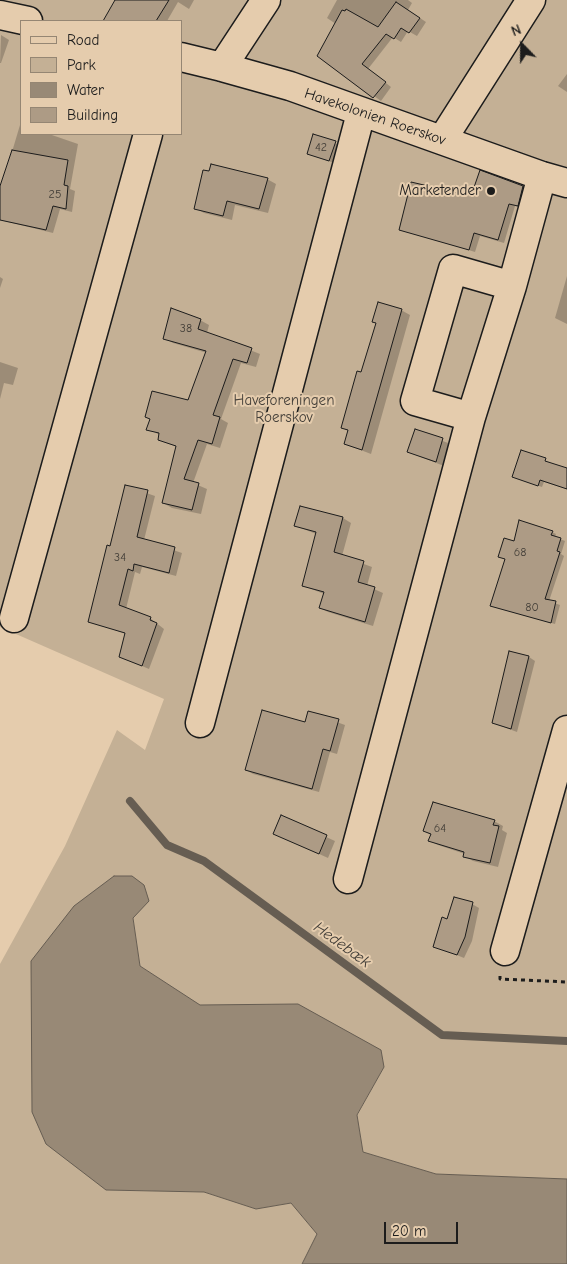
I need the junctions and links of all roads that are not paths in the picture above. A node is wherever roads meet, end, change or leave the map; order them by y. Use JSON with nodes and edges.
{"nodes":[{"id":1,"x":266,"y":0,"type":"edge"},
{"id":2,"x":531,"y":0,"type":"edge"},
{"id":3,"x":182,"y":58,"type":"edge"},
{"id":4,"x":222,"y":67,"type":"junction"},
{"id":5,"x":361,"y":112,"type":"junction"},
{"id":6,"x":148,"y":135,"type":"edge"},
{"id":7,"x":442,"y":140,"type":"junction"},
{"id":8,"x":555,"y":179,"type":"edge"},
{"id":9,"x":512,"y":286,"type":"junction"},
{"id":10,"x":472,"y":417,"type":"junction"},
{"id":11,"x":14,"y":618,"type":"dead end"},
{"id":12,"x":200,"y":723,"type":"dead end"},
{"id":13,"x":567,"y":730,"type":"edge"},
{"id":14,"x":348,"y":878,"type":"dead end"},
{"id":15,"x":506,"y":951,"type":"road end"}],
"edges":[{"from":1,"to":4,"type":"lane"},
{"from":2,"to":7,"type":"lane"},
{"from":3,"to":4,"type":"lane","name":"Havekolonien Roerskov"},
{"from":4,"to":5,"type":"lane","name":"Havekolonien Roerskov"},
{"from":5,"to":7,"type":"lane","name":"Havekolonien Roerskov"},
{"from":5,"to":12,"type":"lane"},
{"from":6,"to":11,"type":"lane"},
{"from":7,"to":8,"type":"lane","name":"Havekolonien Roerskov"},
{"from":8,"to":9,"type":"lane"},
{"from":9,"to":10,"type":"lane"},
{"from":9,"to":10,"type":"lane"},
{"from":10,"to":14,"type":"lane"},
{"from":13,"to":15,"type":"lane"}]}
